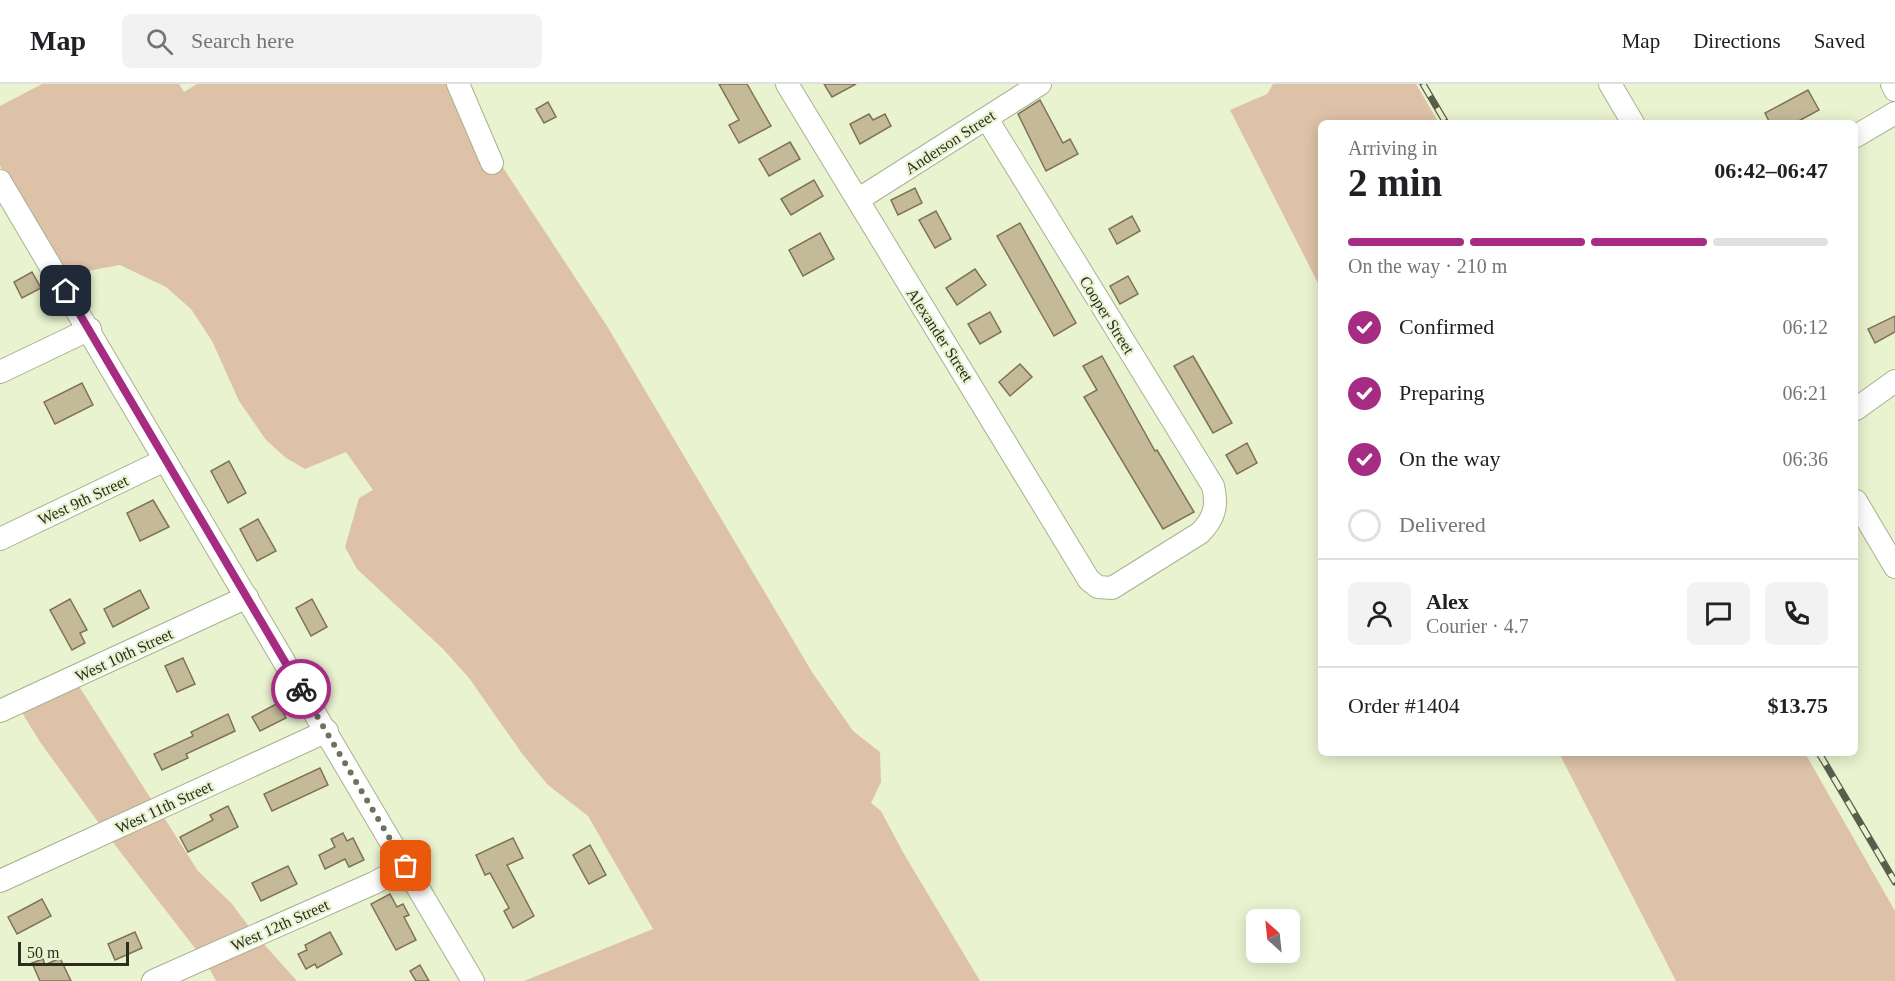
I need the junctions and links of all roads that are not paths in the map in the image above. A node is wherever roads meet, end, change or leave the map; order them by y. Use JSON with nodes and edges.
{"nodes":[{"id":1,"x":458,"y":84,"type":"edge"},
{"id":2,"x":787,"y":84,"type":"edge"},
{"id":3,"x":1040,"y":84,"type":"edge"},
{"id":4,"x":1610,"y":84,"type":"edge"},
{"id":5,"x":1892,"y":84,"type":"edge"},
{"id":6,"x":1895,"y":90,"type":"edge"},
{"id":7,"x":1895,"y":113,"type":"edge"},
{"id":8,"x":987,"y":119,"type":"junction"},
{"id":9,"x":1631,"y":120,"type":"edge"},
{"id":10,"x":1858,"y":135,"type":"edge"},
{"id":11,"x":492,"y":163,"type":"dead end"},
{"id":12,"x":0,"y":181,"type":"edge"},
{"id":13,"x":859,"y":199,"type":"junction"},
{"id":14,"x":90,"y":329,"type":"junction"},
{"id":15,"x":0,"y":372,"type":"edge"},
{"id":16,"x":1895,"y":381,"type":"edge"},
{"id":17,"x":1858,"y":408,"type":"edge"},
{"id":18,"x":165,"y":460,"type":"junction"},
{"id":19,"x":1858,"y":504,"type":"edge"},
{"id":20,"x":0,"y":539,"type":"edge"},
{"id":21,"x":1895,"y":567,"type":"edge"},
{"id":22,"x":1094,"y":585,"type":"joint"},
{"id":23,"x":247,"y":597,"type":"junction"},
{"id":24,"x":0,"y":711,"type":"edge"},
{"id":25,"x":327,"y":731,"type":"junction"},
{"id":26,"x":406,"y":866,"type":"junction"},
{"id":27,"x":0,"y":881,"type":"edge"},
{"id":28,"x":153,"y":981,"type":"edge"},
{"id":29,"x":473,"y":981,"type":"edge"}],
"edges":[{"from":1,"to":11,"type":"street"},
{"from":2,"to":13,"type":"street","name":"Alexander Street"},
{"from":3,"to":8,"type":"street","name":"Anderson Street"},
{"from":4,"to":9,"type":"street"},
{"from":5,"to":6,"type":"street"},
{"from":7,"to":10,"type":"street"},
{"from":8,"to":13,"type":"street","name":"Anderson Street"},
{"from":8,"to":22,"type":"street","name":"Cooper Street"},
{"from":12,"to":14,"type":"street"},
{"from":13,"to":22,"type":"street","name":"Alexander Street"},
{"from":14,"to":15,"type":"street"},
{"from":14,"to":18,"type":"street"},
{"from":16,"to":17,"type":"street"},
{"from":18,"to":20,"type":"street","name":"West 9th Street"},
{"from":18,"to":23,"type":"street"},
{"from":19,"to":21,"type":"street"},
{"from":23,"to":24,"type":"street","name":"West 10th Street"},
{"from":23,"to":25,"type":"street"},
{"from":25,"to":26,"type":"street"},
{"from":25,"to":27,"type":"street","name":"West 11th Street"},
{"from":26,"to":28,"type":"street","name":"West 12th Street"},
{"from":26,"to":29,"type":"street"}]}
